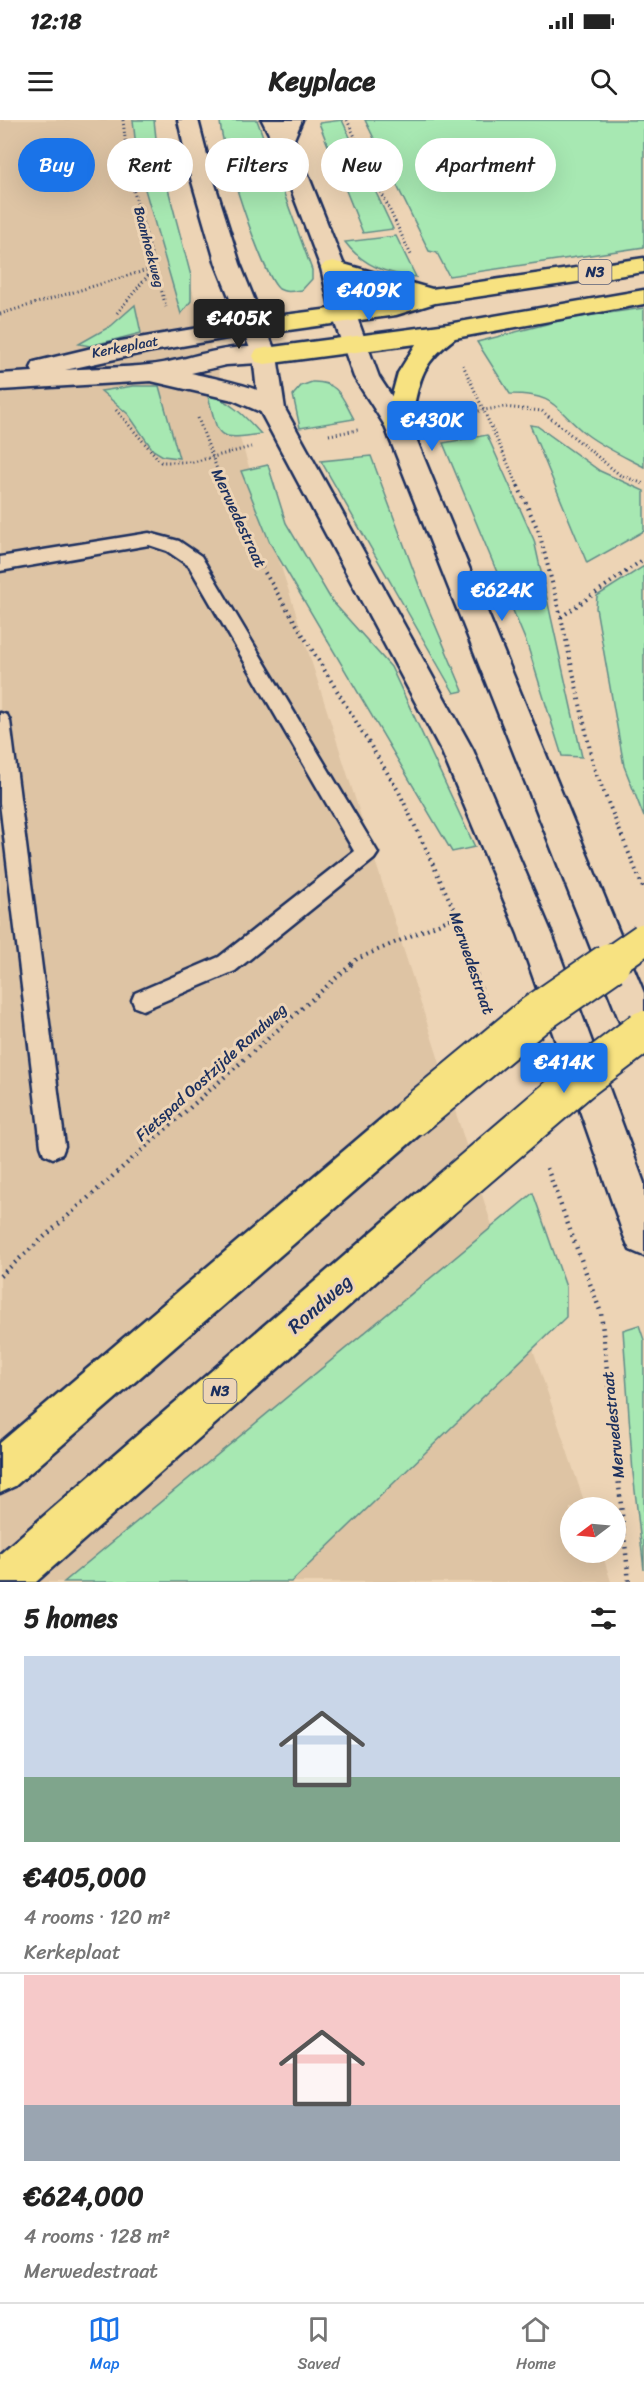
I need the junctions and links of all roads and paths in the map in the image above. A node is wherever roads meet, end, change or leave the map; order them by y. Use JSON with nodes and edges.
{"nodes":[{"id":1,"x":123,"y":120,"type":"edge"},
{"id":2,"x":188,"y":120,"type":"edge"},
{"id":3,"x":272,"y":120,"type":"edge"},
{"id":4,"x":292,"y":120,"type":"edge"},
{"id":5,"x":347,"y":120,"type":"edge"},
{"id":6,"x":282,"y":138,"type":"edge"},
{"id":7,"x":285,"y":138,"type":"edge"},
{"id":8,"x":303,"y":192,"type":"edge"},
{"id":9,"x":644,"y":265,"type":"edge"},
{"id":10,"x":155,"y":268,"type":"junction"},
{"id":11,"x":333,"y":268,"type":"junction"},
{"id":12,"x":431,"y":296,"type":"junction"},
{"id":13,"x":644,"y":297,"type":"edge"},
{"id":14,"x":0,"y":314,"type":"edge"},
{"id":15,"x":344,"y":315,"type":"junction"},
{"id":16,"x":253,"y":327,"type":"junction"},
{"id":17,"x":448,"y":332,"type":"junction"},
{"id":18,"x":174,"y":338,"type":"junction"},
{"id":19,"x":355,"y":344,"type":"junction"},
{"id":20,"x":265,"y":356,"type":"junction"},
{"id":21,"x":151,"y":373,"type":"junction"},
{"id":22,"x":0,"y":381,"type":"edge"},
{"id":23,"x":111,"y":404,"type":"dead end"},
{"id":24,"x":272,"y":409,"type":"junction"},
{"id":25,"x":484,"y":409,"type":"dead end"},
{"id":26,"x":397,"y":424,"type":"junction"},
{"id":27,"x":644,"y":559,"type":"edge"},
{"id":28,"x":0,"y":564,"type":"edge"},
{"id":29,"x":561,"y":617,"type":"junction"},
{"id":30,"x":0,"y":721,"type":"edge"},
{"id":31,"x":644,"y":890,"type":"edge"},
{"id":32,"x":457,"y":916,"type":"junction"},
{"id":33,"x":644,"y":939,"type":"edge"},
{"id":34,"x":143,"y":1000,"type":"dead end"},
{"id":35,"x":485,"y":1000,"type":"dead end"},
{"id":36,"x":644,"y":1031,"type":"edge"},
{"id":37,"x":644,"y":1037,"type":"edge"},
{"id":38,"x":53,"y":1146,"type":"dead end"},
{"id":39,"x":547,"y":1167,"type":"dead end"},
{"id":40,"x":644,"y":1236,"type":"edge"},
{"id":41,"x":0,"y":1276,"type":"edge"},
{"id":42,"x":0,"y":1471,"type":"edge"},
{"id":43,"x":2,"y":1582,"type":"edge"},
{"id":44,"x":629,"y":1582,"type":"edge"}],
"edges":[{"from":1,"to":10,"type":"path","name":"Baanhoekweg"},
{"from":2,"to":16,"type":"main road"},
{"from":3,"to":6,"type":"main road"},
{"from":4,"to":7,"type":"main road"},
{"from":5,"to":12,"type":"path"},
{"from":8,"to":11,"type":"main road"},
{"from":9,"to":12,"type":"main road","number":"N3"},
{"from":10,"to":14,"type":"path"},
{"from":10,"to":18,"type":"path","name":"Baanhoekweg"},
{"from":11,"to":12,"type":"main road","number":"N3"},
{"from":11,"to":15,"type":"main road"},
{"from":12,"to":15,"type":"main road","number":"N3"},
{"from":13,"to":17,"type":"main road","number":"N3"},
{"from":15,"to":16,"type":"main road"},
{"from":15,"to":19,"type":"main road"},
{"from":16,"to":18,"type":"main road","name":"Kerkeplaat"},
{"from":16,"to":20,"type":"main road"},
{"from":17,"to":19,"type":"main road","number":"N3"},
{"from":17,"to":26,"type":"main road","number":"N3"},
{"from":18,"to":22,"type":"main road","name":"Kerkeplaat"},
{"from":19,"to":20,"type":"main road"},
{"from":19,"to":26,"type":"main road"},
{"from":20,"to":21,"type":"main road","name":"Kerkeplaat"},
{"from":20,"to":24,"type":"main road"},
{"from":21,"to":22,"type":"main road","name":"Kerkeplaat"},
{"from":21,"to":24,"type":"main road","name":"Kerkeplaat"},
{"from":23,"to":32,"type":"path","name":"Merwedestraat"},
{"from":24,"to":40,"type":"main road"},
{"from":25,"to":29,"type":"path"},
{"from":26,"to":37,"type":"main road"},
{"from":27,"to":29,"type":"path"},
{"from":28,"to":34,"type":"lane"},
{"from":29,"to":31,"type":"path"},
{"from":30,"to":38,"type":"lane"},
{"from":32,"to":35,"type":"path","name":"Merwedestraat"},
{"from":32,"to":41,"type":"path","name":"Fietspad Oostzijde Rondweg"},
{"from":33,"to":42,"type":"main road","bridge":true},
{"from":36,"to":43,"type":"main road","name":"Rondweg","number":"N3","bridge":true},
{"from":39,"to":44,"type":"path","name":"Merwedestraat"}]}
